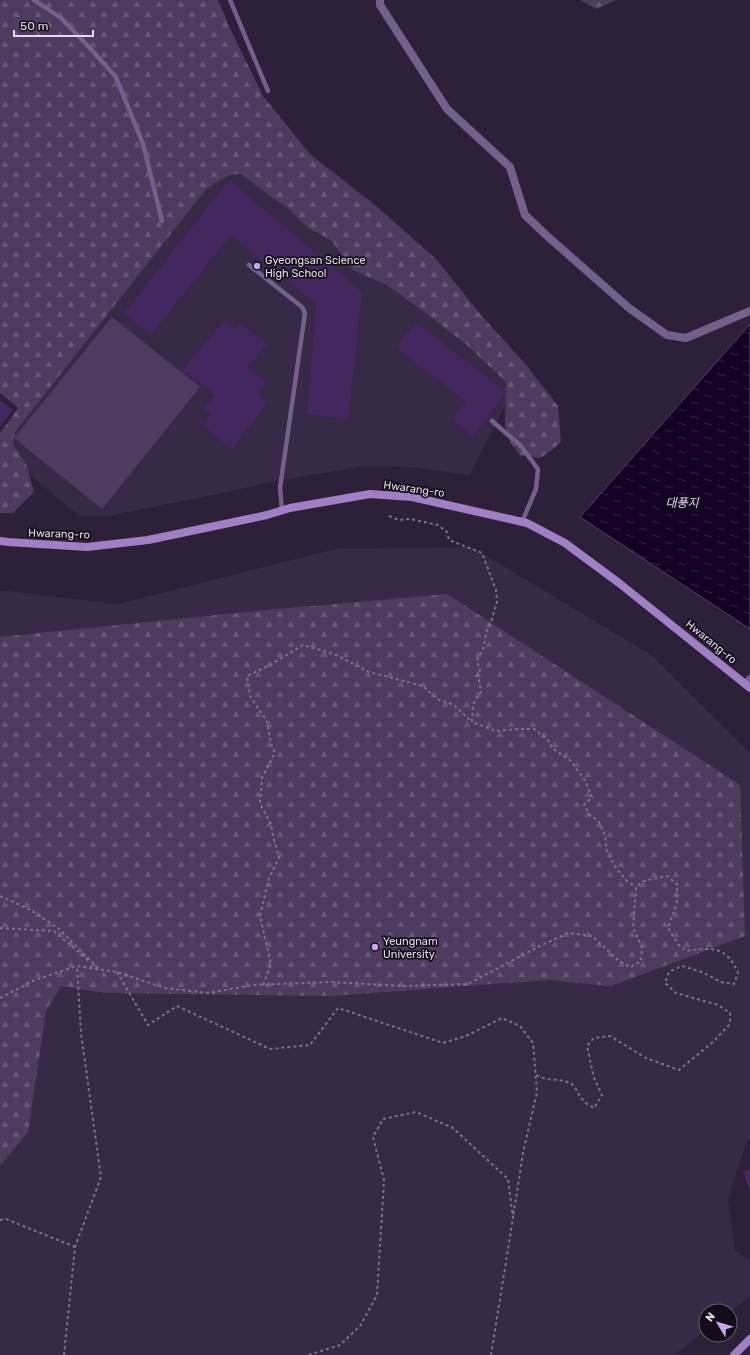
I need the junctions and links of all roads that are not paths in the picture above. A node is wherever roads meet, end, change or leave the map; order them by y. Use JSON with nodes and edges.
{"nodes":[{"id":1,"x":34,"y":0,"type":"edge"},
{"id":2,"x":230,"y":0,"type":"edge"},
{"id":3,"x":380,"y":0,"type":"edge"},
{"id":4,"x":268,"y":91,"type":"dead end"},
{"id":5,"x":162,"y":221,"type":"dead end"},
{"id":6,"x":249,"y":265,"type":"dead end"},
{"id":7,"x":750,"y":311,"type":"edge"},
{"id":8,"x":492,"y":421,"type":"dead end"},
{"id":9,"x":282,"y":510,"type":"junction"},
{"id":10,"x":522,"y":522,"type":"junction"},
{"id":11,"x":0,"y":541,"type":"edge"},
{"id":12,"x":749,"y":683,"type":"edge"},
{"id":13,"x":750,"y":1339,"type":"edge"},
{"id":14,"x":734,"y":1355,"type":"edge"}],
"edges":[{"from":1,"to":5,"type":"lane"},
{"from":2,"to":4,"type":"lane"},
{"from":3,"to":7,"type":"street"},
{"from":6,"to":9,"type":"lane"},
{"from":8,"to":10,"type":"lane"},
{"from":9,"to":10,"type":"street","name":"Hwarang-ro"},
{"from":9,"to":11,"type":"street","name":"Hwarang-ro"},
{"from":10,"to":12,"type":"street","name":"Hwarang-ro"},
{"from":13,"to":14,"type":"street"}]}
